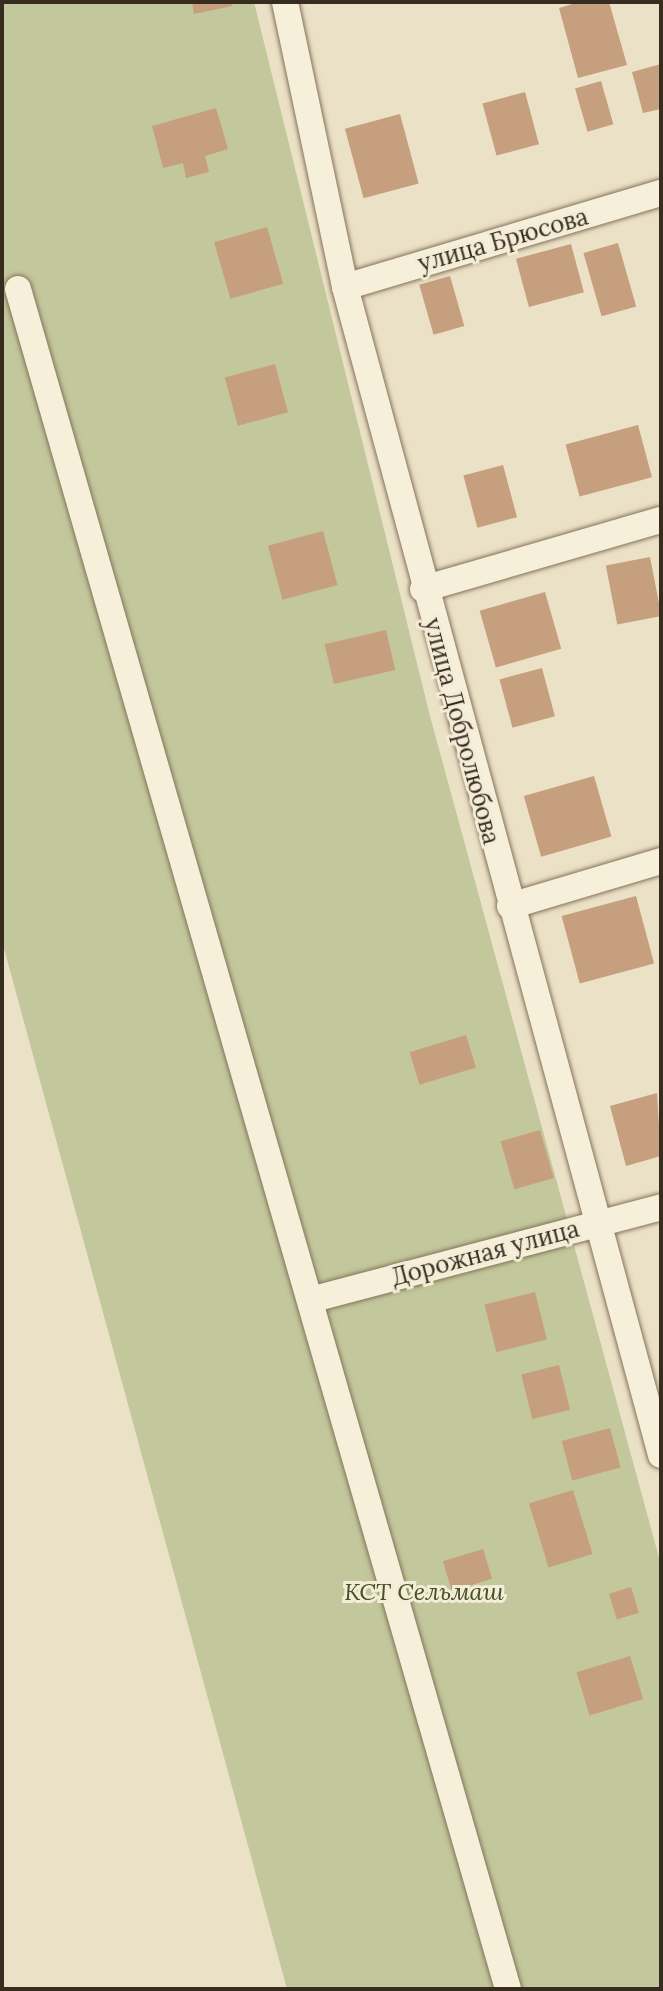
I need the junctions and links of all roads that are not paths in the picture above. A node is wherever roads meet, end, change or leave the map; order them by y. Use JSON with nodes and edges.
{"nodes":[{"id":1,"x":285,"y":2,"type":"edge"},
{"id":2,"x":661,"y":193,"type":"edge"},
{"id":3,"x":345,"y":287,"type":"junction"},
{"id":4,"x":18,"y":289,"type":"dead end"},
{"id":5,"x":661,"y":520,"type":"edge"},
{"id":6,"x":423,"y":589,"type":"junction"},
{"id":7,"x":661,"y":861,"type":"edge"},
{"id":8,"x":510,"y":906,"type":"junction"},
{"id":9,"x":661,"y":1207,"type":"edge"},
{"id":10,"x":597,"y":1223,"type":"junction"},
{"id":11,"x":310,"y":1300,"type":"junction"},
{"id":12,"x":661,"y":1455,"type":"edge"},
{"id":13,"x":508,"y":1989,"type":"edge"}],
"edges":[{"from":1,"to":3,"type":"street","name":"улица Добролюбова"},
{"from":2,"to":3,"type":"street","name":"улица Брюсова"},
{"from":3,"to":6,"type":"street","name":"улица Добролюбова"},
{"from":4,"to":11,"type":"street"},
{"from":5,"to":6,"type":"street"},
{"from":6,"to":8,"type":"street","name":"улица Добролюбова"},
{"from":7,"to":8,"type":"street"},
{"from":8,"to":10,"type":"street","name":"улица Добролюбова"},
{"from":9,"to":10,"type":"street","name":"Дорожная улица"},
{"from":10,"to":11,"type":"street","name":"Дорожная улица"},
{"from":10,"to":12,"type":"street","name":"улица Добролюбова"},
{"from":11,"to":13,"type":"street"}]}
